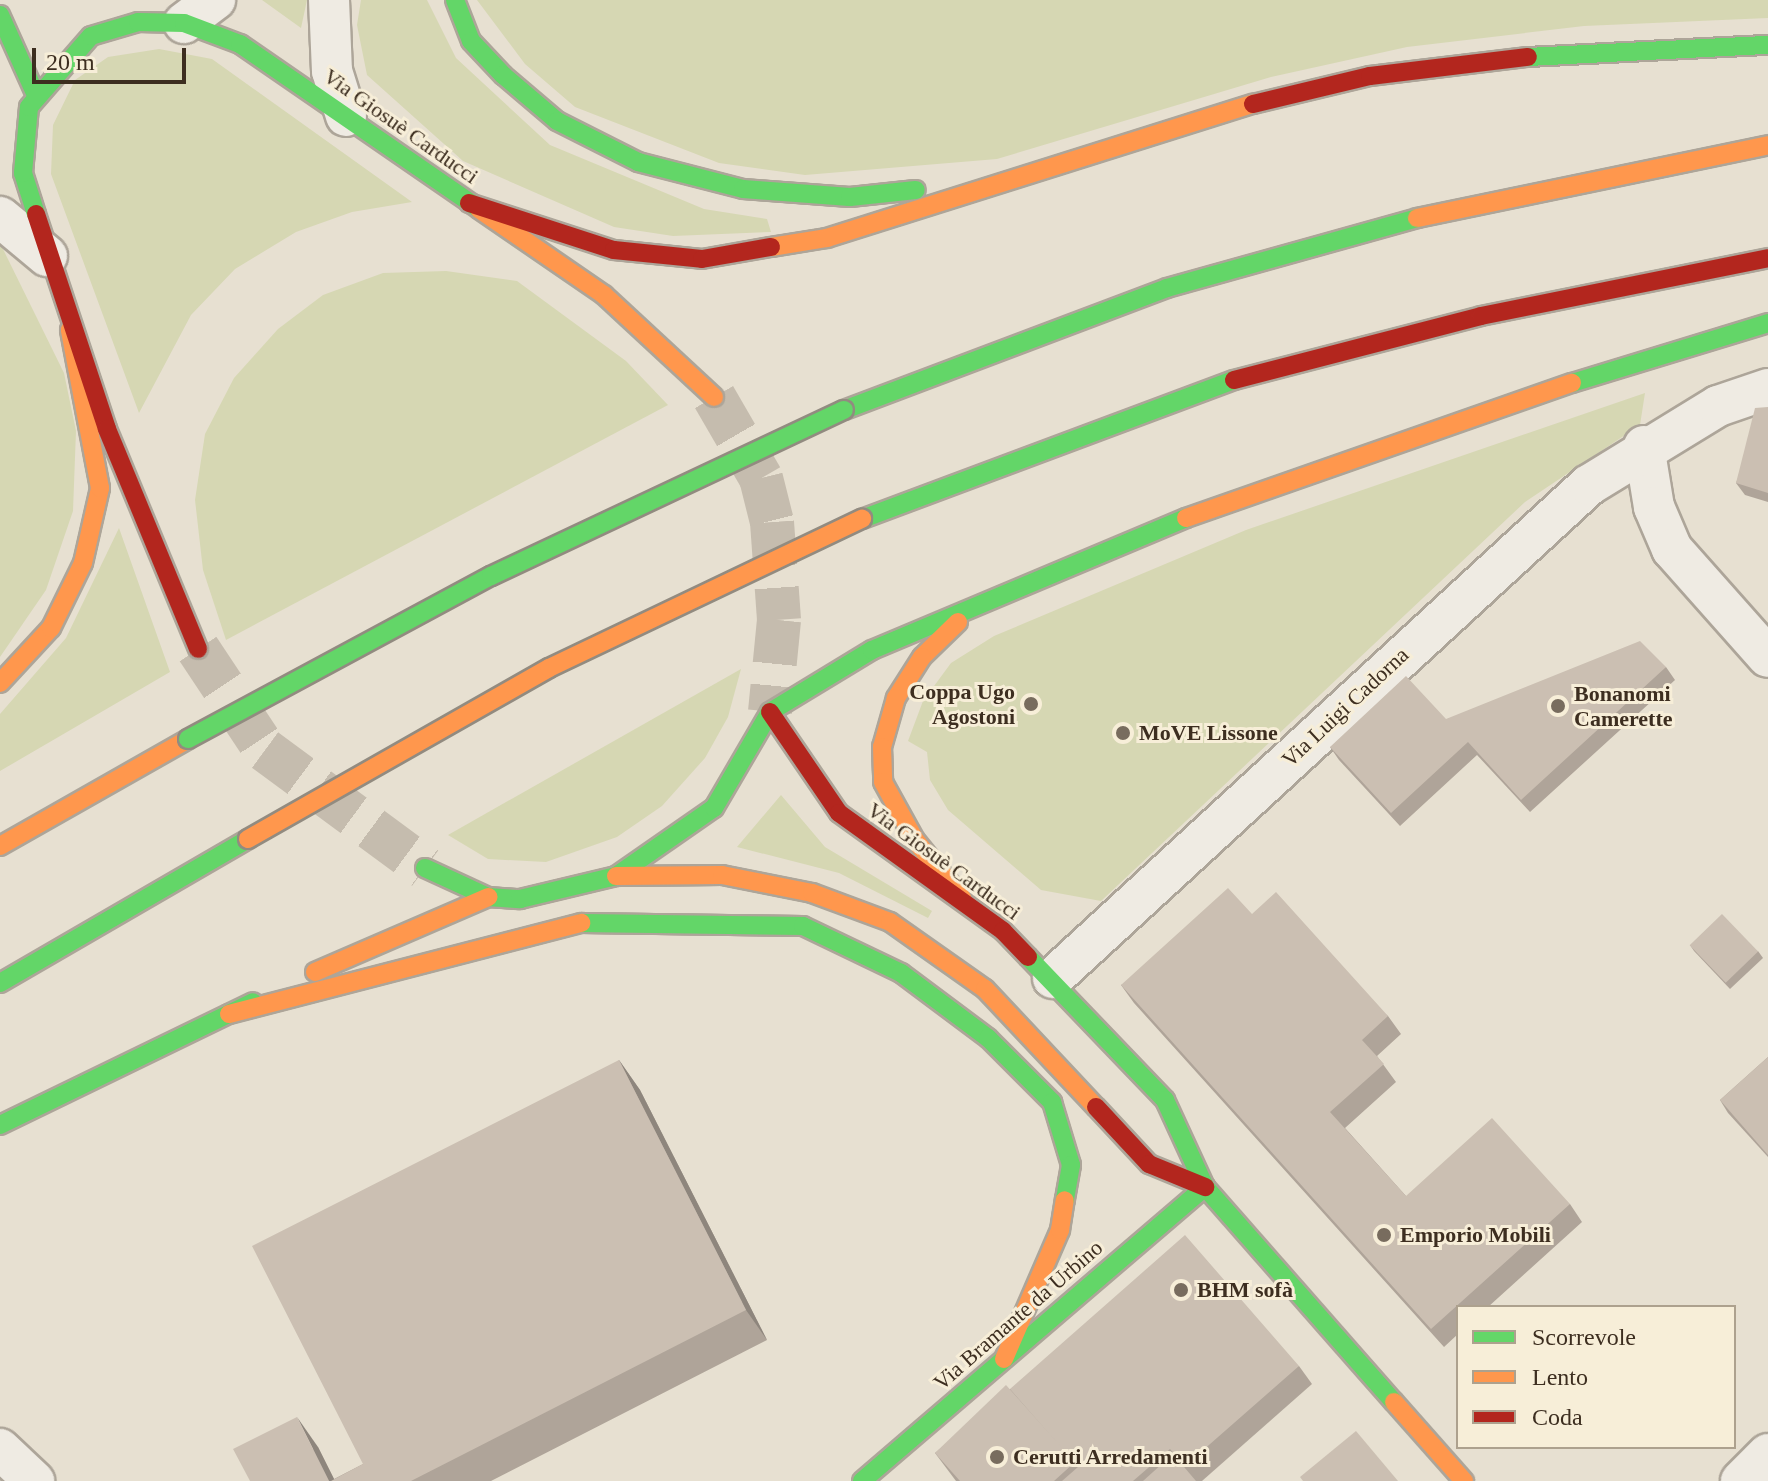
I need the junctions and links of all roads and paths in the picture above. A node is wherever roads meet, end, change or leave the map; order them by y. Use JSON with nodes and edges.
{"nodes":[{"id":1,"x":329,"y":0,"type":"edge"},
{"id":2,"x":455,"y":0,"type":"edge"},
{"id":3,"x":119,"y":7,"type":"dead end"},
{"id":4,"x":200,"y":11,"type":"edge"},
{"id":5,"x":0,"y":15,"type":"edge"},
{"id":6,"x":138,"y":22,"type":"junction"},
{"id":7,"x":1768,"y":45,"type":"edge"},
{"id":8,"x":22,"y":107,"type":"edge"},
{"id":9,"x":346,"y":116,"type":"junction"},
{"id":10,"x":1768,"y":145,"type":"edge"},
{"id":11,"x":1014,"y":179,"type":"junction"},
{"id":12,"x":469,"y":203,"type":"junction"},
{"id":13,"x":0,"y":217,"type":"edge"},
{"id":14,"x":47,"y":256,"type":"junction"},
{"id":15,"x":1768,"y":258,"type":"edge"},
{"id":16,"x":1768,"y":323,"type":"edge"},
{"id":17,"x":70,"y":330,"type":"junction"},
{"id":18,"x":1768,"y":389,"type":"edge"},
{"id":19,"x":714,"y":397,"type":"tunnel mouth"},
{"id":20,"x":1644,"y":446,"type":"junction"},
{"id":21,"x":966,"y":613,"type":"junction"},
{"id":22,"x":198,"y":649,"type":"tunnel mouth"},
{"id":23,"x":1768,"y":657,"type":"edge"},
{"id":24,"x":0,"y":683,"type":"edge"},
{"id":25,"x":770,"y":712,"type":"junction"},
{"id":26,"x":0,"y":846,"type":"edge"},
{"id":27,"x":425,"y":868,"type":"tunnel mouth"},
{"id":28,"x":616,"y":876,"type":"junction"},
{"id":29,"x":488,"y":897,"type":"junction"},
{"id":30,"x":962,"y":898,"type":"junction"},
{"id":31,"x":1053,"y":978,"type":"junction"},
{"id":32,"x":0,"y":983,"type":"edge"},
{"id":33,"x":229,"y":1014,"type":"junction"},
{"id":34,"x":0,"y":1125,"type":"edge"},
{"id":35,"x":1205,"y":1187,"type":"junction"},
{"id":36,"x":1004,"y":1359,"type":"junction"},
{"id":37,"x":0,"y":1449,"type":"edge"},
{"id":38,"x":1768,"y":1454,"type":"edge"},
{"id":39,"x":34,"y":1481,"type":"edge"},
{"id":40,"x":862,"y":1481,"type":"edge"},
{"id":41,"x":1464,"y":1481,"type":"edge"},
{"id":42,"x":1741,"y":1481,"type":"edge"}],
"edges":[{"from":1,"to":9,"type":"street"},
{"from":2,"to":11,"type":"main road"},
{"from":3,"to":6,"type":"main road"},
{"from":4,"to":6,"type":"main road","name":"Via Giosuè Carducci"},
{"from":4,"to":9,"type":"main road","name":"Via Giosuè Carducci"},
{"from":5,"to":8,"type":"main road"},
{"from":6,"to":8,"type":"main road","name":"Via Giosuè Carducci"},
{"from":7,"to":11,"type":"main road"},
{"from":8,"to":14,"type":"main road"},
{"from":9,"to":12,"type":"main road","name":"Via Giosuè Carducci"},
{"from":10,"to":26,"type":"main road","bridge":true},
{"from":11,"to":12,"type":"main road"},
{"from":12,"to":19,"type":"main road","name":"Via Giosuè Carducci"},
{"from":13,"to":14,"type":"street"},
{"from":14,"to":17,"type":"main road"},
{"from":15,"to":32,"type":"main road","bridge":true},
{"from":16,"to":21,"type":"main road"},
{"from":17,"to":22,"type":"main road"},
{"from":17,"to":24,"type":"main road"},
{"from":18,"to":20,"type":"street","name":"Via Luigi Cadorna"},
{"from":20,"to":23,"type":"street"},
{"from":20,"to":31,"type":"street","name":"Via Luigi Cadorna"},
{"from":21,"to":25,"type":"main road"},
{"from":21,"to":30,"type":"main road"},
{"from":25,"to":28,"type":"main road","name":"Via Giosuè Carducci"},
{"from":25,"to":30,"type":"main road","name":"Via Giosuè Carducci"},
{"from":27,"to":29,"type":"main road","name":"Via Giosuè Carducci"},
{"from":28,"to":29,"type":"main road","name":"Via Giosuè Carducci"},
{"from":28,"to":35,"type":"main road","name":"Via Giosuè Carducci"},
{"from":29,"to":33,"type":"main road"},
{"from":30,"to":31,"type":"main road","name":"Via Giosuè Carducci"},
{"from":31,"to":35,"type":"main road","name":"Via Giosuè Carducci"},
{"from":33,"to":34,"type":"main road"},
{"from":33,"to":36,"type":"main road"},
{"from":35,"to":36,"type":"main road","name":"Via Bramante da Urbino"},
{"from":35,"to":41,"type":"main road","name":"Via Giosuè Carducci"},
{"from":36,"to":40,"type":"main road","name":"Via Bramante da Urbino"},
{"from":37,"to":39,"type":"street"},
{"from":38,"to":42,"type":"street"}]}
